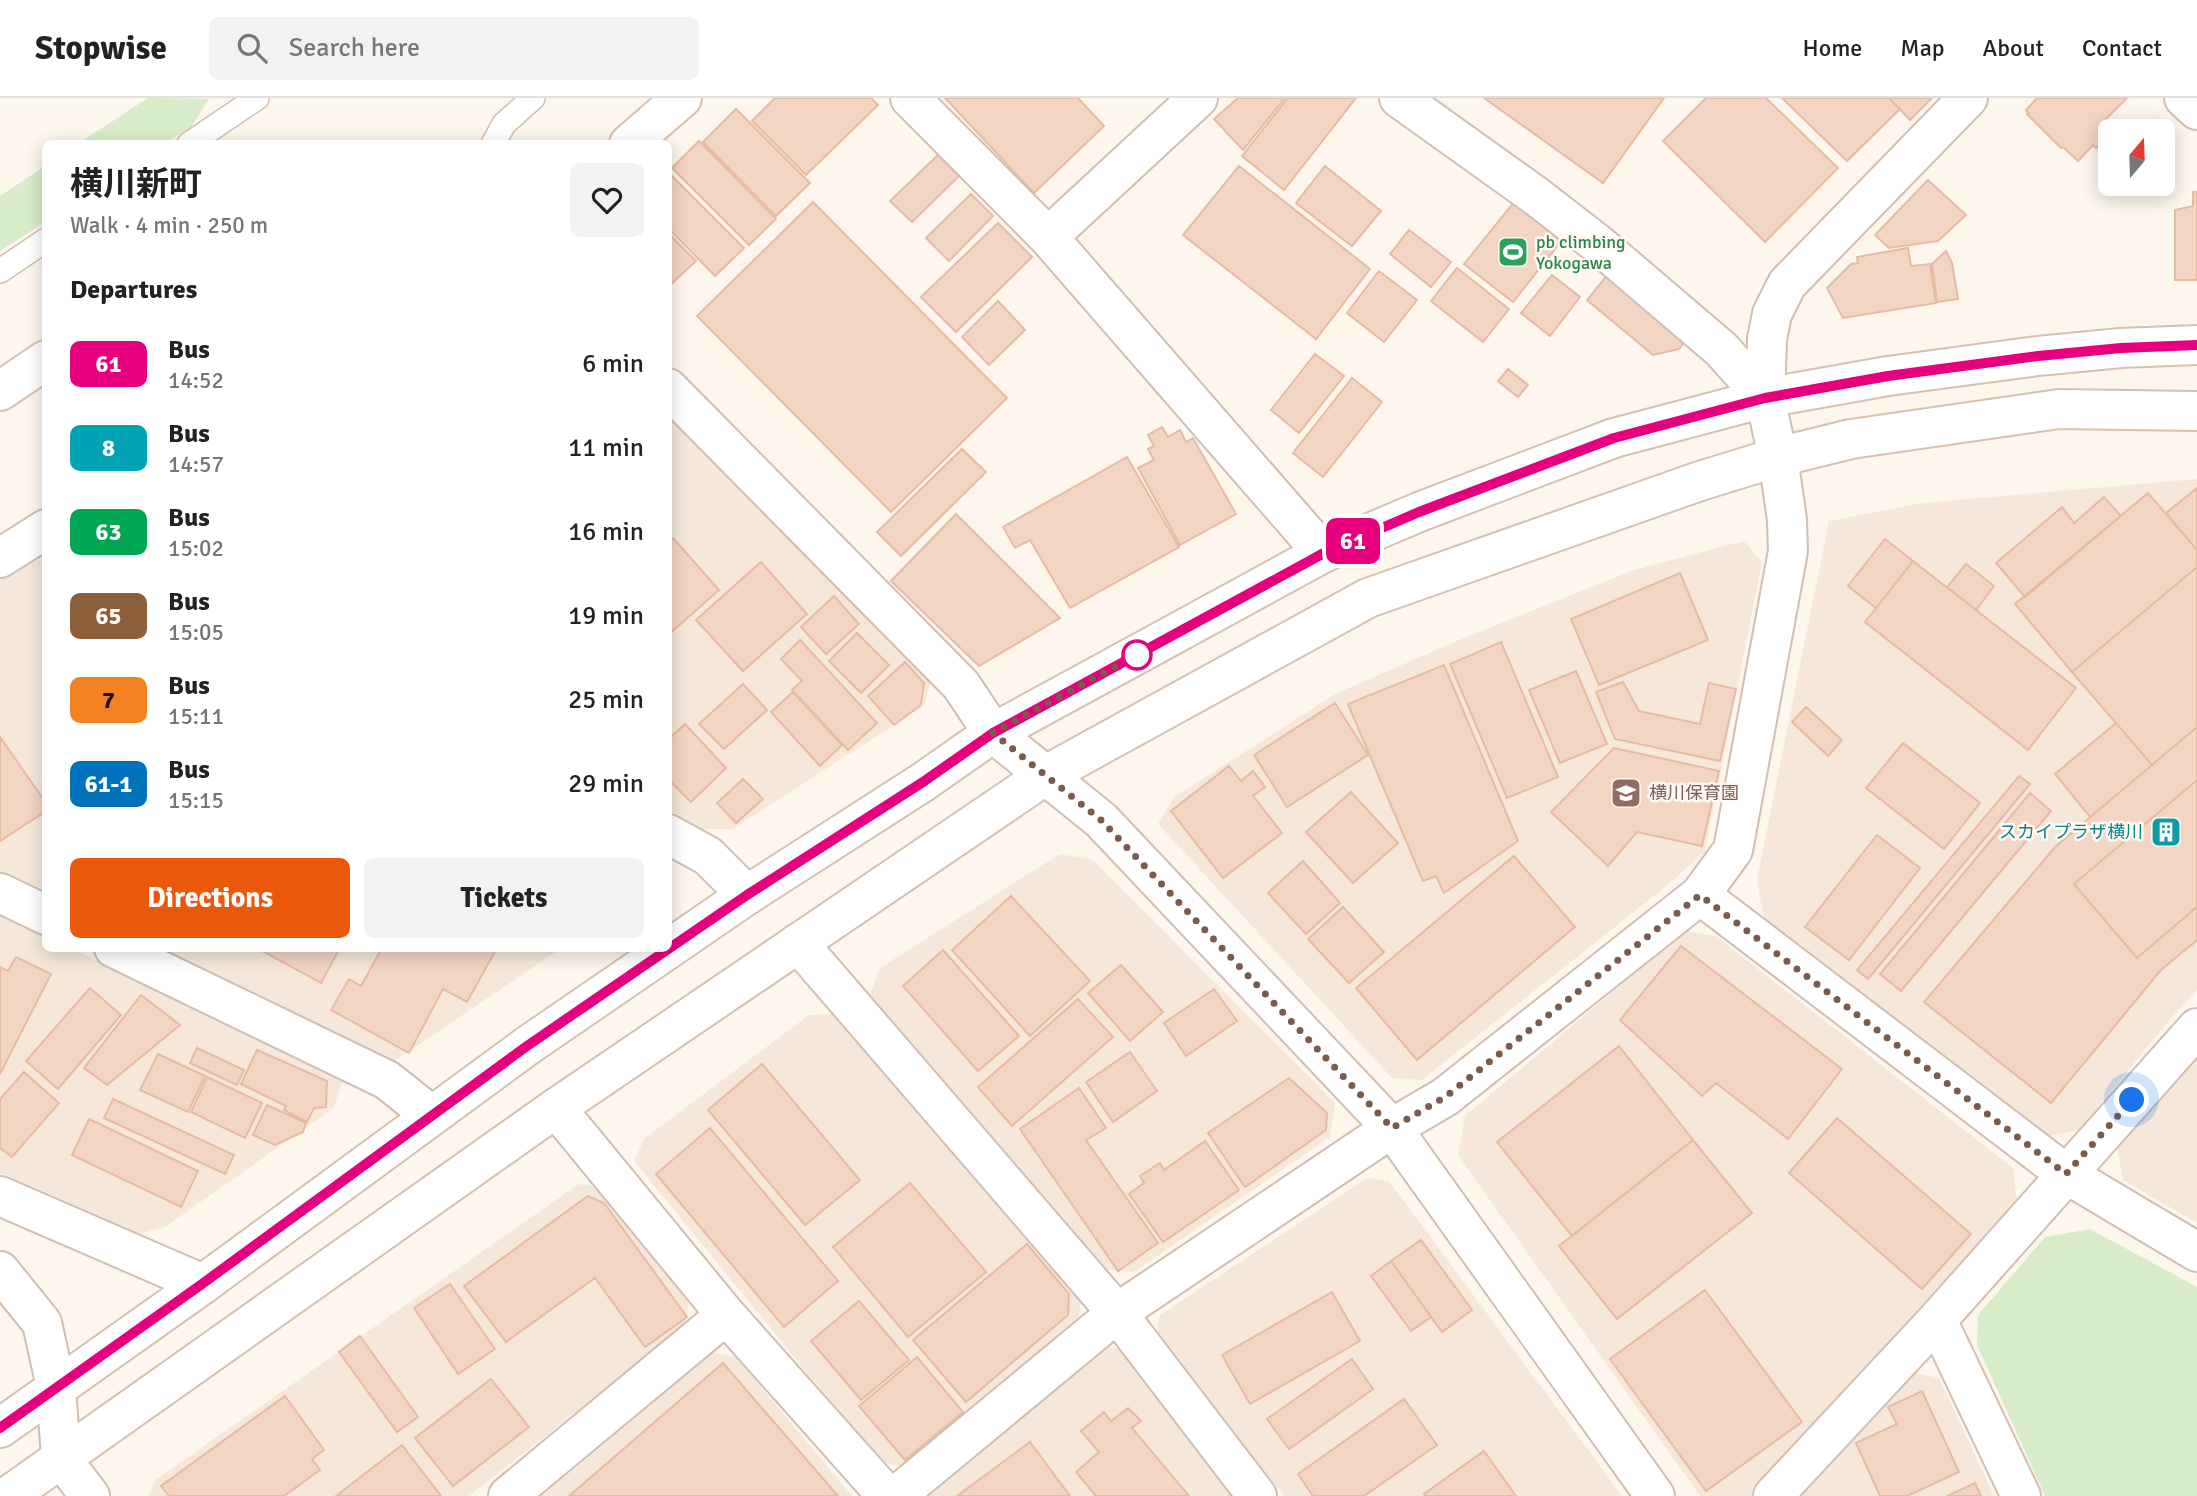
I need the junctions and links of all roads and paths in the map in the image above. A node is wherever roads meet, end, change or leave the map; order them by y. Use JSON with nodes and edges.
{"nodes":[{"id":1,"x":257,"y":98,"type":"edge"},
{"id":2,"x":533,"y":98,"type":"edge"},
{"id":3,"x":682,"y":98,"type":"edge"},
{"id":4,"x":910,"y":98,"type":"edge"},
{"id":5,"x":1198,"y":98,"type":"edge"},
{"id":6,"x":1399,"y":98,"type":"edge"},
{"id":7,"x":1968,"y":98,"type":"edge"},
{"id":8,"x":2184,"y":98,"type":"edge"},
{"id":9,"x":2197,"y":110,"type":"edge"},
{"id":10,"x":195,"y":140,"type":"edge"},
{"id":11,"x":495,"y":140,"type":"edge"},
{"id":12,"x":634,"y":140,"type":"edge"},
{"id":13,"x":1048,"y":237,"type":"junction"},
{"id":14,"x":42,"y":243,"type":"edge"},
{"id":15,"x":0,"y":271,"type":"edge"},
{"id":16,"x":2197,"y":345,"type":"edge"},
{"id":17,"x":42,"y":363,"type":"edge"},
{"id":18,"x":0,"y":391,"type":"edge"},
{"id":19,"x":672,"y":392,"type":"edge"},
{"id":20,"x":1765,"y":398,"type":"junction"},
{"id":21,"x":2197,"y":411,"type":"edge"},
{"id":22,"x":1778,"y":457,"type":"junction"},
{"id":23,"x":42,"y":532,"type":"edge"},
{"id":24,"x":1324,"y":553,"type":"junction"},
{"id":25,"x":0,"y":558,"type":"edge"},
{"id":26,"x":993,"y":733,"type":"junction"},
{"id":27,"x":1046,"y":775,"type":"junction"},
{"id":28,"x":672,"y":836,"type":"edge"},
{"id":29,"x":0,"y":893,"type":"edge"},
{"id":30,"x":747,"y":895,"type":"junction"},
{"id":31,"x":1700,"y":895,"type":"junction"},
{"id":32,"x":42,"y":913,"type":"edge"},
{"id":33,"x":798,"y":943,"type":"junction"},
{"id":34,"x":672,"y":947,"type":"edge"},
{"id":35,"x":122,"y":952,"type":"edge"},
{"id":36,"x":665,"y":952,"type":"edge"},
{"id":37,"x":2197,"y":1028,"type":"edge"},
{"id":38,"x":556,"y":1108,"type":"junction"},
{"id":39,"x":431,"y":1115,"type":"junction"},
{"id":40,"x":1392,"y":1128,"type":"junction"},
{"id":41,"x":2066,"y":1174,"type":"junction"},
{"id":42,"x":0,"y":1196,"type":"edge"},
{"id":43,"x":2197,"y":1252,"type":"edge"},
{"id":44,"x":0,"y":1271,"type":"edge"},
{"id":45,"x":202,"y":1284,"type":"junction"},
{"id":46,"x":1117,"y":1313,"type":"junction"},
{"id":47,"x":726,"y":1315,"type":"junction"},
{"id":48,"x":1937,"y":1320,"type":"junction"},
{"id":49,"x":56,"y":1387,"type":"junction"},
{"id":50,"x":0,"y":1428,"type":"edge"},
{"id":51,"x":61,"y":1458,"type":"junction"},
{"id":52,"x":8,"y":1496,"type":"edge"},
{"id":53,"x":90,"y":1496,"type":"edge"},
{"id":54,"x":508,"y":1496,"type":"edge"},
{"id":55,"x":887,"y":1496,"type":"edge"},
{"id":56,"x":897,"y":1496,"type":"edge"},
{"id":57,"x":1256,"y":1496,"type":"edge"},
{"id":58,"x":1655,"y":1496,"type":"edge"},
{"id":59,"x":1773,"y":1496,"type":"edge"},
{"id":60,"x":2021,"y":1496,"type":"edge"}],
"edges":[{"from":1,"to":10,"type":"lane"},
{"from":2,"to":11,"type":"lane"},
{"from":3,"to":12,"type":"street"},
{"from":4,"to":13,"type":"street"},
{"from":5,"to":13,"type":"street"},
{"from":6,"to":20,"type":"street"},
{"from":7,"to":20,"type":"street"},
{"from":8,"to":9,"type":"street"},
{"from":13,"to":24,"type":"street"},
{"from":14,"to":15,"type":"lane"},
{"from":16,"to":20,"type":"street"},
{"from":17,"to":18,"type":"street"},
{"from":19,"to":26,"type":"street"},
{"from":20,"to":22,"type":"street"},
{"from":20,"to":24,"type":"street"},
{"from":21,"to":22,"type":"street"},
{"from":22,"to":27,"type":"street"},
{"from":22,"to":31,"type":"street"},
{"from":23,"to":25,"type":"street"},
{"from":24,"to":26,"type":"street"},
{"from":26,"to":27,"type":"street"},
{"from":26,"to":30,"type":"street"},
{"from":27,"to":33,"type":"street"},
{"from":27,"to":40,"type":"street"},
{"from":28,"to":30,"type":"street"},
{"from":29,"to":32,"type":"street"},
{"from":30,"to":34,"type":"street"},
{"from":31,"to":40,"type":"street"},
{"from":31,"to":41,"type":"street"},
{"from":33,"to":38,"type":"street"},
{"from":33,"to":46,"type":"street"},
{"from":35,"to":39,"type":"street"},
{"from":36,"to":39,"type":"street"},
{"from":37,"to":41,"type":"street"},
{"from":38,"to":47,"type":"street"},
{"from":38,"to":51,"type":"street"},
{"from":39,"to":45,"type":"street"},
{"from":40,"to":46,"type":"street"},
{"from":40,"to":58,"type":"street"},
{"from":41,"to":43,"type":"street"},
{"from":41,"to":48,"type":"street"},
{"from":42,"to":45,"type":"street"},
{"from":44,"to":49,"type":"street"},
{"from":45,"to":49,"type":"street"},
{"from":46,"to":56,"type":"street"},
{"from":46,"to":57,"type":"street"},
{"from":47,"to":54,"type":"street"},
{"from":47,"to":55,"type":"street"},
{"from":48,"to":59,"type":"street"},
{"from":48,"to":60,"type":"street"},
{"from":49,"to":50,"type":"street"},
{"from":49,"to":51,"type":"street"},
{"from":51,"to":52,"type":"street"},
{"from":51,"to":53,"type":"street"}]}
